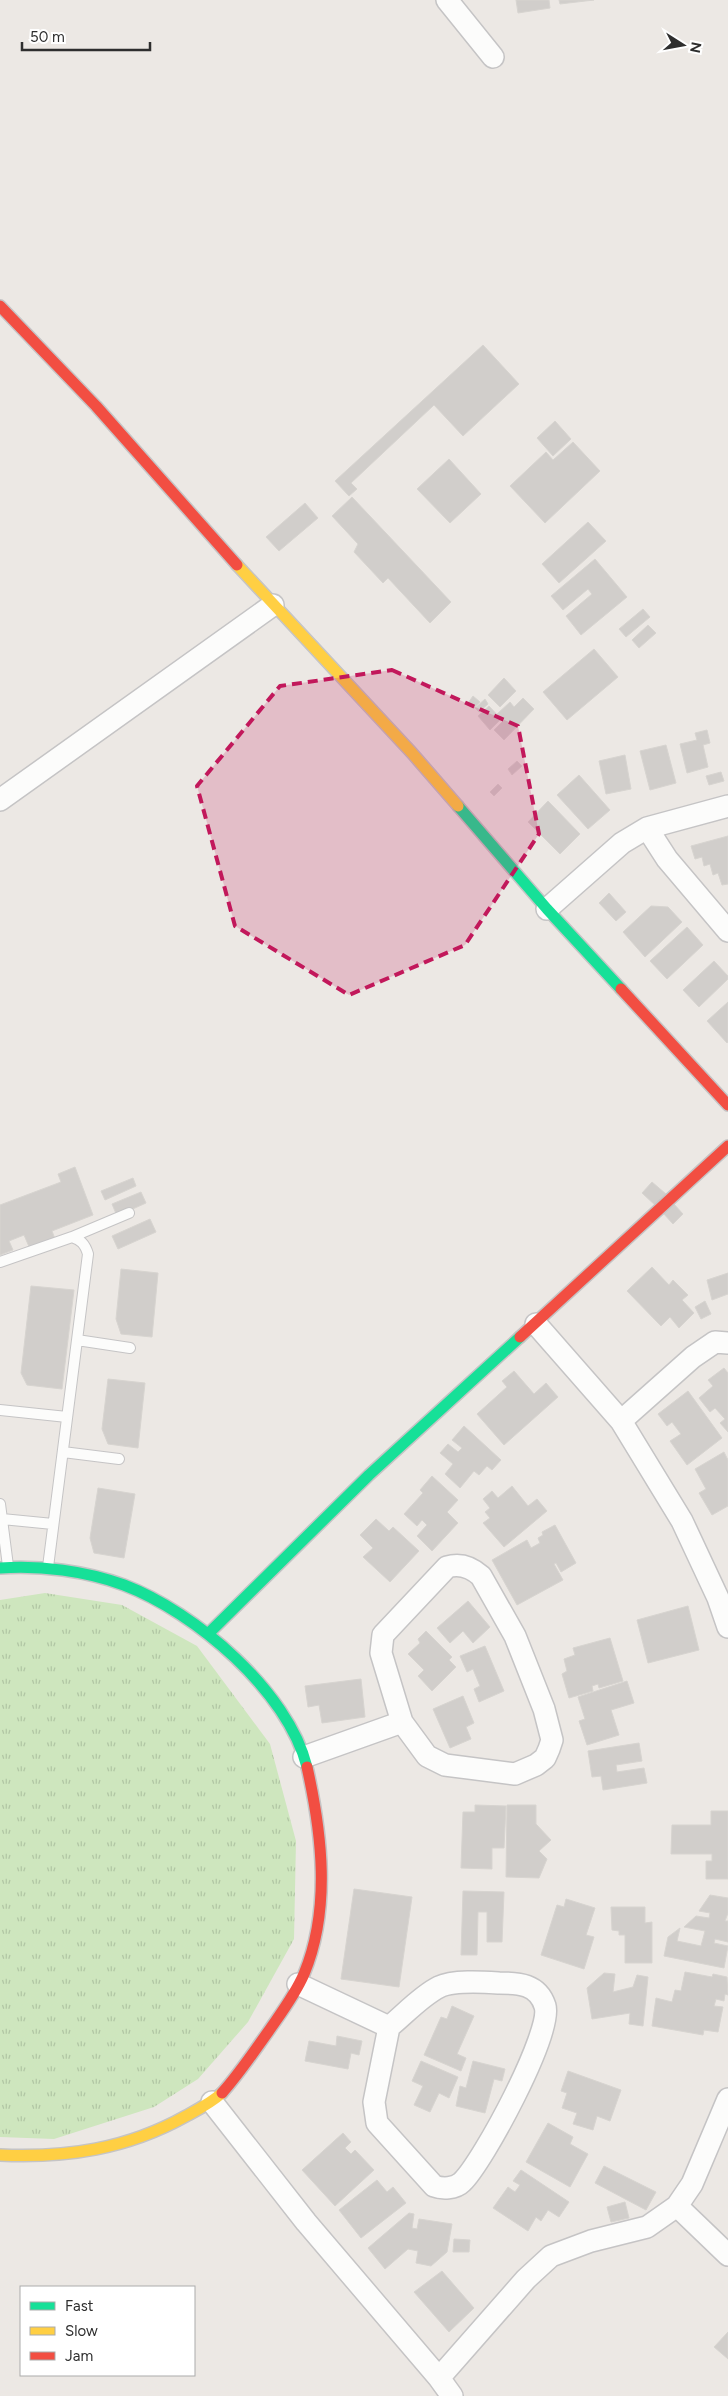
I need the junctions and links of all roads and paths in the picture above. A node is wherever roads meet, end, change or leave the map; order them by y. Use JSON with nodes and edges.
{"nodes":[{"id":1,"x":447,"y":0,"type":"edge"},
{"id":2,"x":492,"y":57,"type":"dead end"},
{"id":3,"x":0,"y":306,"type":"edge"},
{"id":4,"x":273,"y":604,"type":"junction"},
{"id":5,"x":0,"y":800,"type":"edge"},
{"id":6,"x":728,"y":806,"type":"edge"},
{"id":7,"x":647,"y":828,"type":"junction"},
{"id":8,"x":547,"y":909,"type":"junction"},
{"id":9,"x":728,"y":931,"type":"edge"},
{"id":10,"x":728,"y":1105,"type":"edge"},
{"id":11,"x":728,"y":1146,"type":"edge"},
{"id":12,"x":129,"y":1213,"type":"dead end"},
{"id":13,"x":72,"y":1237,"type":"junction"},
{"id":14,"x":0,"y":1262,"type":"edge"},
{"id":15,"x":536,"y":1324,"type":"junction"},
{"id":16,"x":77,"y":1340,"type":"junction"},
{"id":17,"x":728,"y":1343,"type":"edge"},
{"id":18,"x":130,"y":1348,"type":"dead end"},
{"id":19,"x":0,"y":1410,"type":"edge"},
{"id":20,"x":67,"y":1417,"type":"junction"},
{"id":21,"x":621,"y":1421,"type":"junction"},
{"id":22,"x":63,"y":1452,"type":"junction"},
{"id":23,"x":119,"y":1459,"type":"dead end"},
{"id":24,"x":0,"y":1504,"type":"edge"},
{"id":25,"x":2,"y":1519,"type":"junction"},
{"id":26,"x":53,"y":1524,"type":"junction"},
{"id":27,"x":4,"y":1568,"type":"edge"},
{"id":28,"x":48,"y":1569,"type":"junction"},
{"id":29,"x":728,"y":1627,"type":"edge"},
{"id":30,"x":209,"y":1633,"type":"junction"},
{"id":31,"x":402,"y":1722,"type":"junction"},
{"id":32,"x":304,"y":1756,"type":"junction"},
{"id":33,"x":298,"y":1984,"type":"junction"},
{"id":34,"x":389,"y":2027,"type":"junction"},
{"id":35,"x":728,"y":2099,"type":"edge"},
{"id":36,"x":212,"y":2102,"type":"junction"},
{"id":37,"x":0,"y":2155,"type":"edge"},
{"id":38,"x":677,"y":2206,"type":"junction"},
{"id":39,"x":728,"y":2255,"type":"edge"},
{"id":40,"x":440,"y":2378,"type":"junction"},
{"id":41,"x":452,"y":2396,"type":"edge"}],
"edges":[{"from":1,"to":2,"type":"street"},
{"from":3,"to":4,"type":"street"},
{"from":4,"to":5,"type":"street"},
{"from":4,"to":8,"type":"street"},
{"from":6,"to":7,"type":"street"},
{"from":7,"to":8,"type":"street"},
{"from":7,"to":9,"type":"street"},
{"from":8,"to":10,"type":"street"},
{"from":11,"to":15,"type":"street"},
{"from":12,"to":13,"type":"lane"},
{"from":13,"to":14,"type":"lane"},
{"from":13,"to":16,"type":"lane"},
{"from":15,"to":21,"type":"street"},
{"from":15,"to":30,"type":"street"},
{"from":16,"to":18,"type":"lane"},
{"from":16,"to":20,"type":"lane"},
{"from":17,"to":21,"type":"street"},
{"from":19,"to":20,"type":"lane"},
{"from":20,"to":22,"type":"lane"},
{"from":21,"to":29,"type":"street"},
{"from":22,"to":23,"type":"lane"},
{"from":22,"to":26,"type":"lane"},
{"from":24,"to":25,"type":"lane"},
{"from":25,"to":26,"type":"lane"},
{"from":25,"to":27,"type":"lane"},
{"from":26,"to":28,"type":"lane"},
{"from":27,"to":28,"type":"street"},
{"from":28,"to":30,"type":"street"},
{"from":30,"to":32,"type":"street"},
{"from":31,"to":31,"type":"street"},
{"from":31,"to":32,"type":"street"},
{"from":32,"to":33,"type":"street"},
{"from":33,"to":34,"type":"street"},
{"from":33,"to":36,"type":"street"},
{"from":34,"to":34,"type":"street"},
{"from":35,"to":38,"type":"street"},
{"from":36,"to":37,"type":"street"},
{"from":36,"to":40,"type":"street"},
{"from":38,"to":39,"type":"street"},
{"from":38,"to":40,"type":"street"},
{"from":40,"to":41,"type":"street"}]}
